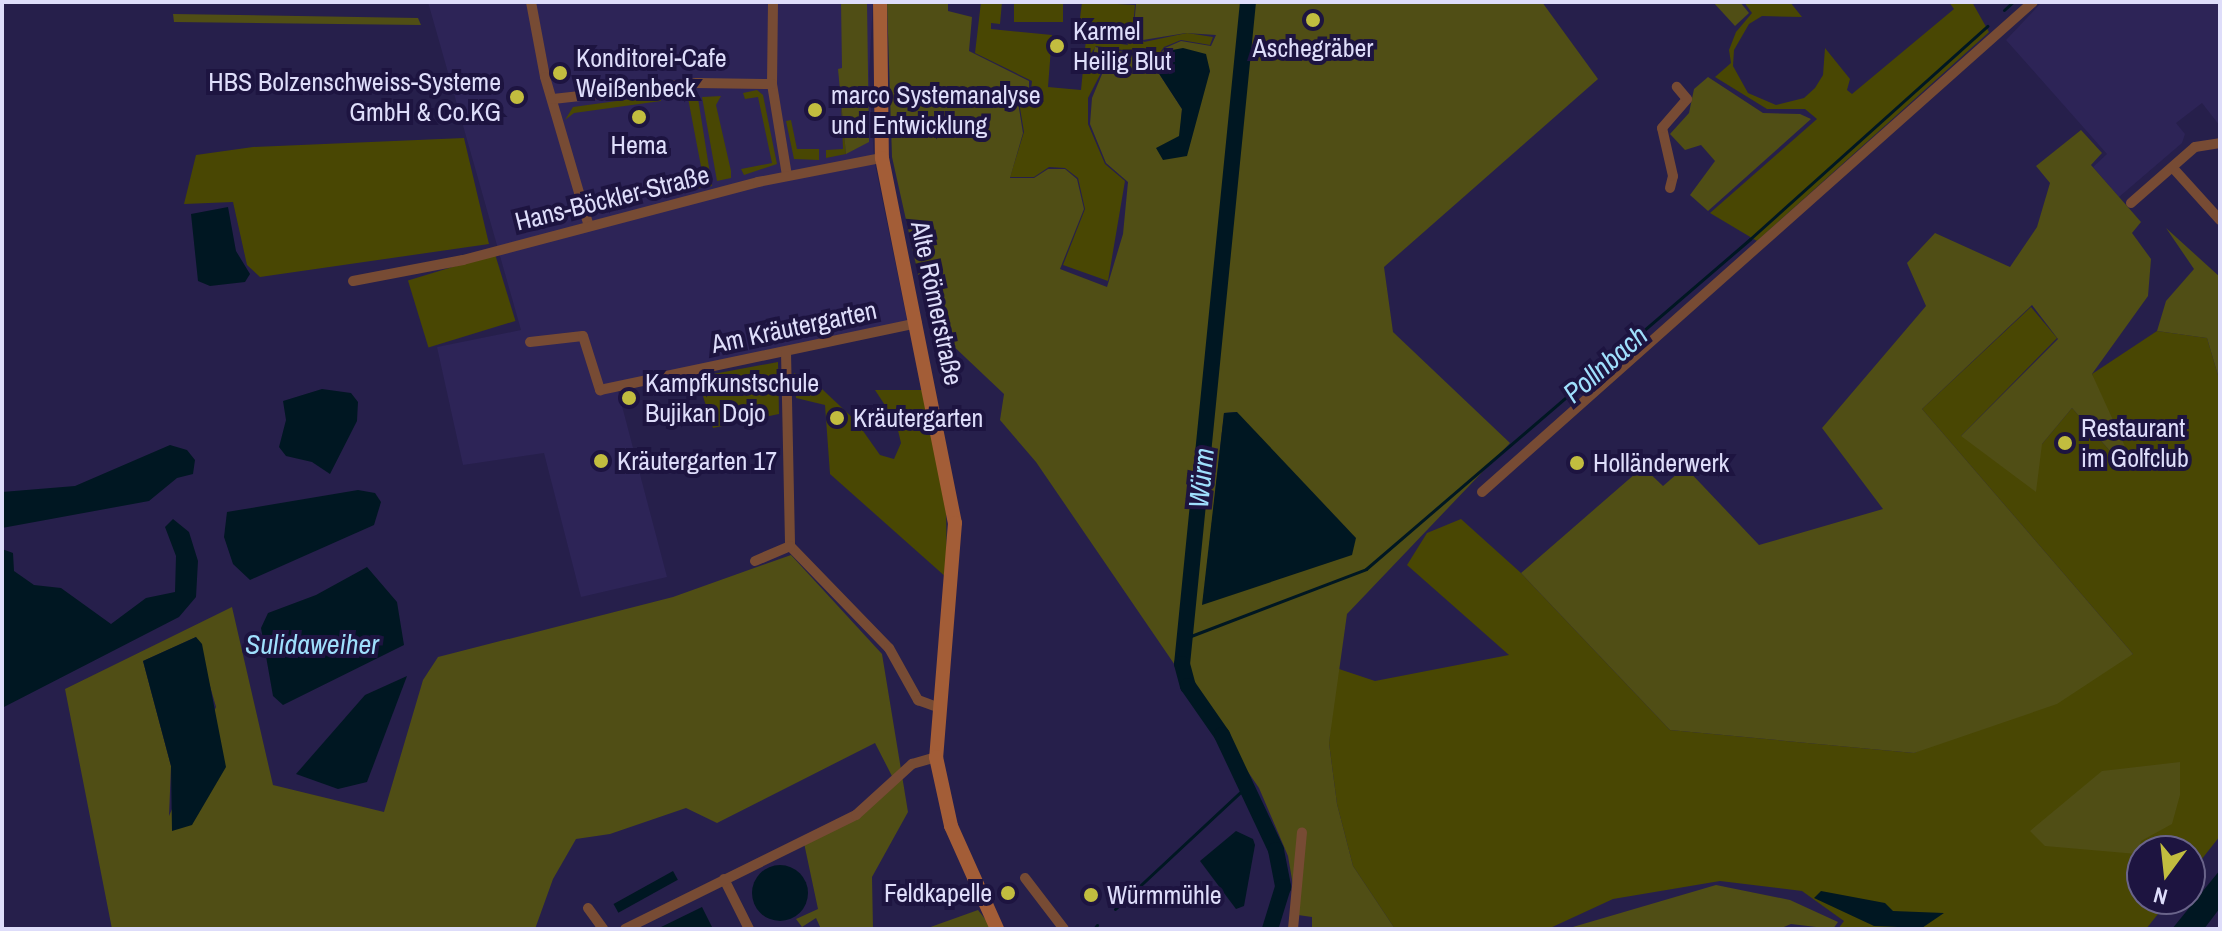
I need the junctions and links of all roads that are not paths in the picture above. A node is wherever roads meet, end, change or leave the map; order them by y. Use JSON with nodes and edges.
{"nodes":[{"id":1,"x":531,"y":2,"type":"edge"},
{"id":2,"x":773,"y":2,"type":"edge"},
{"id":3,"x":880,"y":2,"type":"edge"},
{"id":4,"x":2033,"y":2,"type":"edge"},
{"id":5,"x":772,"y":84,"type":"junction"},
{"id":6,"x":1677,"y":87,"type":"dead end"},
{"id":7,"x":553,"y":99,"type":"junction"},
{"id":8,"x":2220,"y":143,"type":"edge"},
{"id":9,"x":882,"y":158,"type":"junction"},
{"id":10,"x":2173,"y":168,"type":"junction"},
{"id":11,"x":787,"y":176,"type":"junction"},
{"id":12,"x":1670,"y":188,"type":"dead end"},
{"id":13,"x":2131,"y":203,"type":"dead end"},
{"id":14,"x":2220,"y":220,"type":"edge"},
{"id":15,"x":588,"y":223,"type":"junction"},
{"id":16,"x":353,"y":281,"type":"dead end"},
{"id":17,"x":917,"y":323,"type":"junction"},
{"id":18,"x":530,"y":342,"type":"dead end"},
{"id":19,"x":786,"y":352,"type":"junction"},
{"id":20,"x":1482,"y":492,"type":"dead end"},
{"id":21,"x":790,"y":546,"type":"junction"},
{"id":22,"x":755,"y":561,"type":"dead end"},
{"id":23,"x":937,"y":707,"type":"junction"},
{"id":24,"x":936,"y":757,"type":"junction"},
{"id":25,"x":1302,"y":832,"type":"dead end"},
{"id":26,"x":1025,"y":878,"type":"dead end"},
{"id":27,"x":724,"y":879,"type":"junction"},
{"id":28,"x":588,"y":908,"type":"dead end"},
{"id":29,"x":603,"y":929,"type":"edge"},
{"id":30,"x":625,"y":929,"type":"edge"},
{"id":31,"x":749,"y":929,"type":"edge"},
{"id":32,"x":997,"y":929,"type":"edge"},
{"id":33,"x":1064,"y":929,"type":"edge"},
{"id":34,"x":1293,"y":929,"type":"edge"}],
"edges":[{"from":1,"to":7,"type":"street"},
{"from":2,"to":5,"type":"street"},
{"from":3,"to":9,"type":"main road","name":"Alte Römerstraße"},
{"from":4,"to":20,"type":"street"},
{"from":5,"to":7,"type":"street"},
{"from":5,"to":11,"type":"street"},
{"from":6,"to":12,"type":"street"},
{"from":7,"to":15,"type":"street"},
{"from":8,"to":10,"type":"street"},
{"from":9,"to":11,"type":"street","name":"Hans-Böckler-Straße"},
{"from":9,"to":17,"type":"main road","name":"Alte Römerstraße"},
{"from":10,"to":13,"type":"street"},
{"from":10,"to":14,"type":"street"},
{"from":11,"to":15,"type":"street","name":"Hans-Böckler-Straße"},
{"from":15,"to":16,"type":"street","name":"Hans-Böckler-Straße"},
{"from":17,"to":19,"type":"street","name":"Am Kräutergarten"},
{"from":17,"to":23,"type":"main road","name":"Alte Römerstraße"},
{"from":18,"to":19,"type":"street","name":"Am Kräutergarten"},
{"from":19,"to":21,"type":"street"},
{"from":21,"to":22,"type":"street"},
{"from":21,"to":23,"type":"street"},
{"from":23,"to":24,"type":"main road","name":"Alte Römerstraße"},
{"from":24,"to":27,"type":"street"},
{"from":24,"to":32,"type":"main road","name":"Alte Römerstraße"},
{"from":25,"to":34,"type":"street"},
{"from":26,"to":33,"type":"street"},
{"from":27,"to":30,"type":"street"},
{"from":27,"to":31,"type":"street"},
{"from":28,"to":29,"type":"street"}]}
